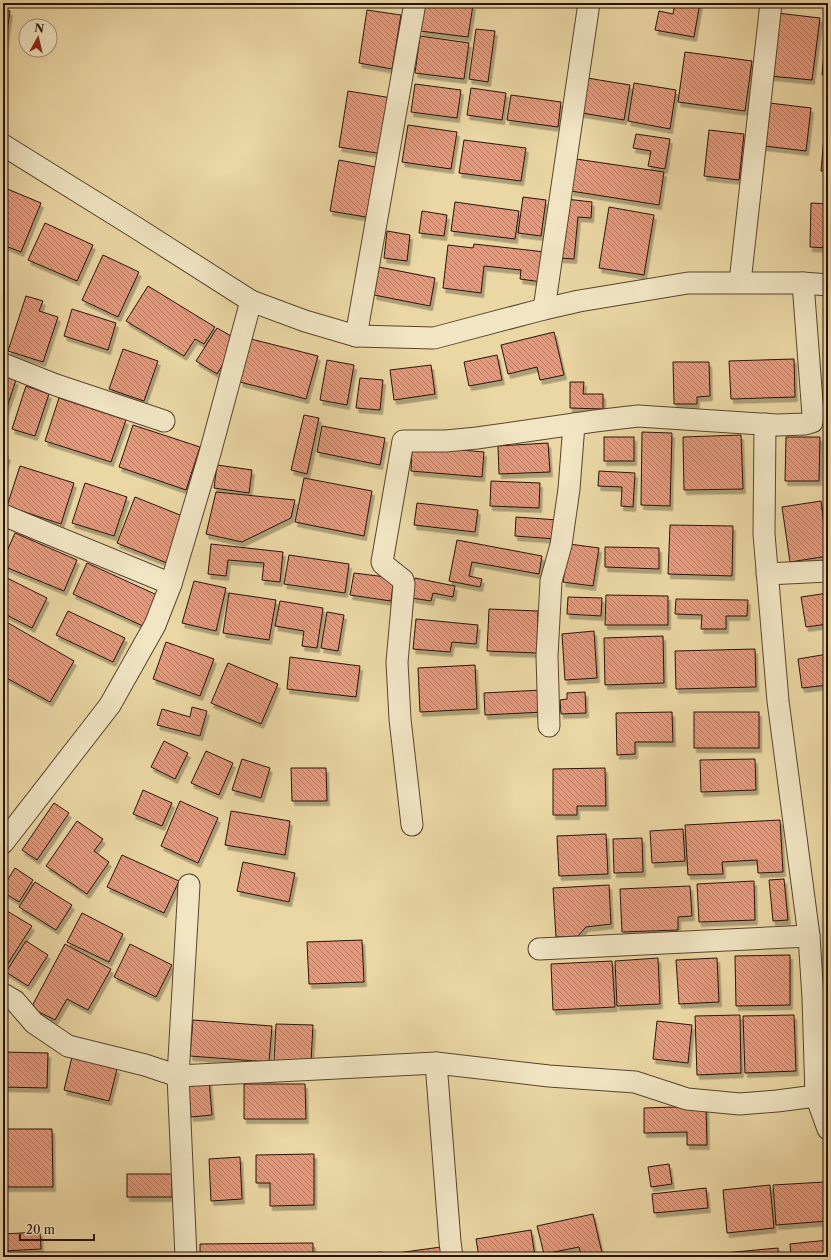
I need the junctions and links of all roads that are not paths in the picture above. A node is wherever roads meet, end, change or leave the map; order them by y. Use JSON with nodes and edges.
{"nodes":[{"id":1,"x":415,"y":3,"type":"edge"},
{"id":2,"x":589,"y":3,"type":"edge"},
{"id":3,"x":771,"y":3,"type":"edge"},
{"id":4,"x":3,"y":145,"type":"edge"},
{"id":5,"x":740,"y":282,"type":"junction"},
{"id":6,"x":803,"y":283,"type":"junction"},
{"id":7,"x":828,"y":285,"type":"edge"},
{"id":8,"x":251,"y":302,"type":"junction"},
{"id":9,"x":544,"y":309,"type":"junction"},
{"id":10,"x":356,"y":336,"type":"junction"},
{"id":11,"x":3,"y":364,"type":"edge"},
{"id":12,"x":164,"y":420,"type":"dead end"},
{"id":13,"x":574,"y":424,"type":"junction"},
{"id":14,"x":765,"y":424,"type":"junction"},
{"id":15,"x":3,"y":515,"type":"edge"},
{"id":16,"x":828,"y":571,"type":"edge"},
{"id":17,"x":767,"y":574,"type":"junction"},
{"id":18,"x":171,"y":584,"type":"junction"},
{"id":19,"x":549,"y":726,"type":"dead end"},
{"id":20,"x":412,"y":825,"type":"dead end"},
{"id":21,"x":3,"y":843,"type":"edge"},
{"id":22,"x":189,"y":885,"type":"dead end"},
{"id":23,"x":809,"y":936,"type":"junction"},
{"id":24,"x":539,"y":949,"type":"dead end"},
{"id":25,"x":3,"y":994,"type":"edge"},
{"id":26,"x":436,"y":1063,"type":"junction"},
{"id":27,"x":178,"y":1076,"type":"junction"},
{"id":28,"x":822,"y":1098,"type":"edge"},
{"id":29,"x":828,"y":1129,"type":"edge"},
{"id":30,"x":186,"y":1257,"type":"edge"},
{"id":31,"x":452,"y":1257,"type":"edge"}],
"edges":[{"from":1,"to":10,"type":"street"},
{"from":2,"to":9,"type":"street"},
{"from":3,"to":5,"type":"street"},
{"from":4,"to":8,"type":"street"},
{"from":5,"to":6,"type":"street"},
{"from":5,"to":9,"type":"street"},
{"from":6,"to":7,"type":"street"},
{"from":6,"to":14,"type":"street"},
{"from":8,"to":10,"type":"street"},
{"from":8,"to":18,"type":"street"},
{"from":9,"to":10,"type":"street"},
{"from":11,"to":12,"type":"street"},
{"from":13,"to":14,"type":"street"},
{"from":13,"to":19,"type":"street"},
{"from":13,"to":20,"type":"street"},
{"from":14,"to":17,"type":"street"},
{"from":15,"to":18,"type":"street"},
{"from":16,"to":17,"type":"street"},
{"from":17,"to":23,"type":"street"},
{"from":18,"to":21,"type":"street"},
{"from":22,"to":27,"type":"street"},
{"from":23,"to":24,"type":"street"},
{"from":23,"to":28,"type":"street"},
{"from":25,"to":27,"type":"street"},
{"from":26,"to":27,"type":"street"},
{"from":26,"to":28,"type":"street"},
{"from":26,"to":31,"type":"street"},
{"from":27,"to":30,"type":"street"},
{"from":28,"to":29,"type":"street"}]}
